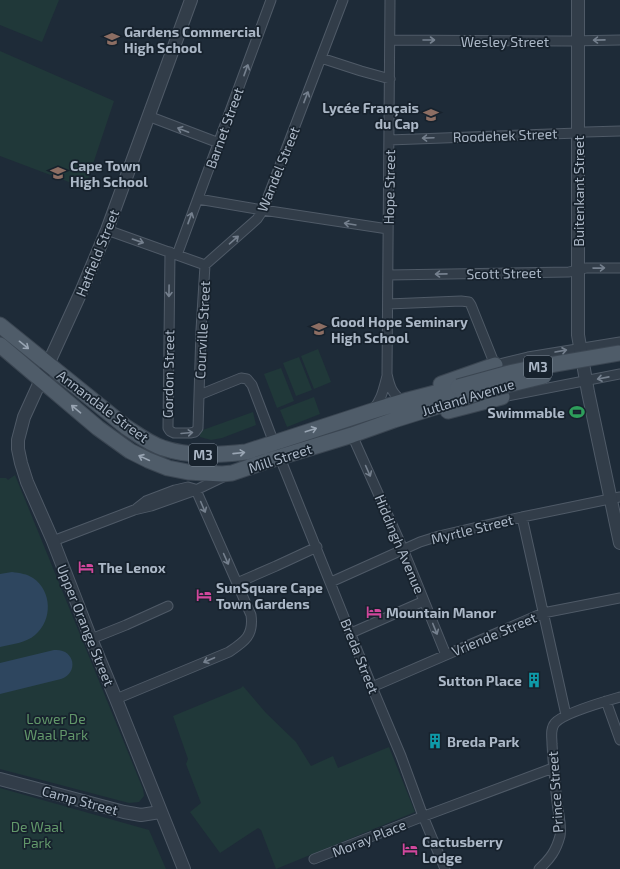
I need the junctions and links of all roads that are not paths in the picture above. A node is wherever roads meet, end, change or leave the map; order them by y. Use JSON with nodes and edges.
{"nodes":[{"id":1,"x":191,"y":0,"type":"edge"},
{"id":2,"x":271,"y":0,"type":"edge"},
{"id":3,"x":343,"y":0,"type":"edge"},
{"id":4,"x":390,"y":0,"type":"edge"},
{"id":5,"x":578,"y":0,"type":"edge"},
{"id":6,"x":390,"y":40,"type":"junction"},
{"id":7,"x":620,"y":40,"type":"edge"},
{"id":8,"x":578,"y":41,"type":"junction"},
{"id":9,"x":321,"y":58,"type":"junction"},
{"id":10,"x":390,"y":79,"type":"junction"},
{"id":11,"x":148,"y":116,"type":"junction"},
{"id":12,"x":620,"y":131,"type":"edge"},
{"id":13,"x":578,"y":133,"type":"junction"},
{"id":14,"x":390,"y":140,"type":"junction"},
{"id":15,"x":219,"y":143,"type":"junction"},
{"id":16,"x":198,"y":199,"type":"junction"},
{"id":17,"x":263,"y":210,"type":"junction"},
{"id":18,"x":388,"y":229,"type":"junction"},
{"id":19,"x":107,"y":230,"type":"junction"},
{"id":20,"x":173,"y":254,"type":"junction"},
{"id":21,"x":205,"y":265,"type":"junction"},
{"id":22,"x":620,"y":268,"type":"edge"},
{"id":23,"x":578,"y":270,"type":"junction"},
{"id":24,"x":388,"y":275,"type":"junction"},
{"id":25,"x":388,"y":304,"type":"junction"},
{"id":26,"x":0,"y":325,"type":"edge"},
{"id":27,"x":620,"y":342,"type":"edge"},
{"id":28,"x":0,"y":345,"type":"edge"},
{"id":29,"x":581,"y":348,"type":"junction"},
{"id":30,"x":620,"y":353,"type":"edge"},
{"id":31,"x":620,"y":363,"type":"edge"},
{"id":32,"x":48,"y":365,"type":"junction"},
{"id":33,"x":495,"y":365,"type":"junction"},
{"id":34,"x":388,"y":374,"type":"junction"},
{"id":35,"x":620,"y":374,"type":"edge"},
{"id":36,"x":41,"y":381,"type":"junction"},
{"id":37,"x":587,"y":381,"type":"junction"},
{"id":38,"x":459,"y":393,"type":"junction"},
{"id":39,"x":199,"y":395,"type":"junction"},
{"id":40,"x":502,"y":397,"type":"joint"},
{"id":41,"x":405,"y":401,"type":"junction"},
{"id":42,"x":372,"y":411,"type":"junction"},
{"id":43,"x":359,"y":433,"type":"junction"},
{"id":44,"x":274,"y":443,"type":"junction"},
{"id":45,"x":280,"y":457,"type":"junction"},
{"id":46,"x":232,"y":473,"type":"junction"},
{"id":47,"x":196,"y":490,"type":"junction"},
{"id":48,"x":615,"y":498,"type":"edge"},
{"id":49,"x":522,"y":517,"type":"junction"},
{"id":50,"x":53,"y":541,"type":"junction"},
{"id":51,"x":620,"y":542,"type":"edge"},
{"id":52,"x":316,"y":547,"type":"junction"},
{"id":53,"x":403,"y":549,"type":"junction"},
{"id":54,"x":331,"y":582,"type":"junction"},
{"id":55,"x":237,"y":583,"type":"junction"},
{"id":56,"x":620,"y":598,"type":"edge"},
{"id":57,"x":424,"y":601,"type":"junction"},
{"id":58,"x":168,"y":606,"type":"dead end"},
{"id":59,"x":543,"y":613,"type":"junction"},
{"id":60,"x":351,"y":633,"type":"junction"},
{"id":61,"x":91,"y":639,"type":"junction"},
{"id":62,"x":446,"y":655,"type":"junction"},
{"id":63,"x":372,"y":687,"type":"junction"},
{"id":64,"x":620,"y":697,"type":"edge"},
{"id":65,"x":116,"y":699,"type":"junction"},
{"id":66,"x":606,"y":701,"type":"junction"},
{"id":67,"x":566,"y":715,"type":"junction"},
{"id":68,"x":620,"y":740,"type":"edge"},
{"id":69,"x":553,"y":768,"type":"junction"},
{"id":70,"x":0,"y":778,"type":"edge"},
{"id":71,"x":160,"y":812,"type":"junction"},
{"id":72,"x":423,"y":816,"type":"junction"},
{"id":73,"x":314,"y":860,"type":"dead end"},
{"id":74,"x":549,"y":860,"type":"junction"},
{"id":75,"x":184,"y":869,"type":"edge"},
{"id":76,"x":445,"y":869,"type":"edge"},
{"id":77,"x":539,"y":869,"type":"edge"},
{"id":78,"x":554,"y":869,"type":"edge"}],
"edges":[{"from":1,"to":11,"type":"street","name":"Hatfield Street"},
{"from":15,"to":2,"type":"street","name":"Barnet Street","one_way":true},
{"from":3,"to":9,"type":"street","name":"Wandel Street"},
{"from":4,"to":6,"type":"street","name":"Hope Street"},
{"from":5,"to":8,"type":"street","name":"Buitenkant Street"},
{"from":6,"to":8,"type":"street","name":"Wesley Street","one_way":true},
{"from":6,"to":10,"type":"street","name":"Hope Street"},
{"from":7,"to":8,"type":"street","name":"Wesley Street","one_way":true},
{"from":8,"to":13,"type":"street","name":"Buitenkant Street"},
{"from":9,"to":10,"type":"street"},
{"from":17,"to":9,"type":"street","name":"Wandel Street","one_way":true},
{"from":10,"to":14,"type":"street","name":"Hope Street"},
{"from":15,"to":11,"type":"street","one_way":true},
{"from":11,"to":19,"type":"street","name":"Hatfield Street"},
{"from":12,"to":13,"type":"street","name":"Roodehek Street"},
{"from":13,"to":14,"type":"street","name":"Roodehek Street","one_way":true},
{"from":13,"to":23,"type":"street","name":"Buitenkant Street"},
{"from":14,"to":18,"type":"street","name":"Hope Street"},
{"from":15,"to":16,"type":"street","name":"Barnet Street"},
{"from":16,"to":17,"type":"street"},
{"from":20,"to":16,"type":"street","name":"Barnet Street","one_way":true},
{"from":18,"to":17,"type":"street","one_way":true},
{"from":21,"to":17,"type":"street","name":"Wandel Street","one_way":true},
{"from":18,"to":24,"type":"street","name":"Hope Street"},
{"from":19,"to":20,"type":"street","one_way":true},
{"from":19,"to":32,"type":"street","name":"Hatfield Street"},
{"from":20,"to":21,"type":"street"},
{"from":20,"to":39,"type":"street","name":"Gordon Street","one_way":true},
{"from":21,"to":39,"type":"street","name":"Courville Street"},
{"from":23,"to":22,"type":"street","name":"Scott Street","one_way":true},
{"from":23,"to":24,"type":"street","name":"Scott Street","one_way":true},
{"from":23,"to":29,"type":"street","name":"Buitenkant Street"},
{"from":24,"to":25,"type":"street","name":"Hope Street"},
{"from":25,"to":33,"type":"street"},
{"from":25,"to":34,"type":"street","name":"Hope Street"},
{"from":26,"to":32,"type":"main road","number":"M3","one_way":true},
{"from":27,"to":29,"type":"street"},
{"from":28,"to":36,"type":"main road","number":"M3"},
{"from":33,"to":29,"type":"street","one_way":true},
{"from":29,"to":37,"type":"street","name":"Buitenkant Street"},
{"from":30,"to":38,"type":"main road","name":"Jutland Avenue","number":"M3","bridge":true},
{"from":31,"to":38,"type":"main road","name":"Jutland Avenue","number":"M3","bridge":true},
{"from":32,"to":36,"type":"street","name":"Hatfield Street"},
{"from":32,"to":44,"type":"main road","name":"Annandale Street","number":"M3","one_way":true},
{"from":33,"to":41,"type":"main road"},
{"from":34,"to":41,"type":"street","name":"Hope Street"},
{"from":34,"to":42,"type":"street","name":"Hope Street"},
{"from":35,"to":37,"type":"street","one_way":true},
{"from":46,"to":36,"type":"main road","name":"Annandale Street","number":"M3","one_way":true},
{"from":36,"to":50,"type":"street","name":"Upper Orange Street"},
{"from":37,"to":40,"type":"street"},
{"from":37,"to":48,"type":"street","name":"Buitenkant Street"},
{"from":38,"to":41,"type":"main road","name":"Jutland Avenue","number":"M3"},
{"from":38,"to":43,"type":"main road","name":"Jutland Avenue","number":"M3"},
{"from":39,"to":44,"type":"street","name":"Breda Street"},
{"from":40,"to":43,"type":"main road"},
{"from":41,"to":42,"type":"main road","name":"Mill Street","number":"M3"},
{"from":44,"to":42,"type":"main road","name":"Mill Street","number":"M3","one_way":true},
{"from":43,"to":45,"type":"main road","name":"Mill Street","number":"M3"},
{"from":43,"to":53,"type":"street","name":"Hiddingh Avenue","one_way":true},
{"from":44,"to":45,"type":"street","name":"Breda Street"},
{"from":45,"to":46,"type":"main road","name":"Mill Street","number":"M3"},
{"from":45,"to":52,"type":"street","name":"Breda Street"},
{"from":46,"to":47,"type":"street","name":"Mill Street"},
{"from":47,"to":50,"type":"street","name":"Mill Street"},
{"from":47,"to":55,"type":"street","one_way":true},
{"from":48,"to":49,"type":"street","name":"Myrtle Street"},
{"from":48,"to":51,"type":"street","name":"Buitenkant Street"},
{"from":49,"to":53,"type":"street","name":"Myrtle Street"},
{"from":49,"to":59,"type":"street"},
{"from":50,"to":61,"type":"street","name":"Upper Orange Street"},
{"from":52,"to":54,"type":"street","name":"Breda Street"},
{"from":52,"to":55,"type":"street"},
{"from":53,"to":54,"type":"street","name":"Myrtle Street"},
{"from":53,"to":57,"type":"street","name":"Hiddingh Avenue"},
{"from":54,"to":60,"type":"street","name":"Breda Street"},
{"from":55,"to":65,"type":"street","one_way":true},
{"from":56,"to":59,"type":"street","name":"Vriende Street"},
{"from":57,"to":60,"type":"street"},
{"from":57,"to":62,"type":"street","name":"Hiddingh Avenue","one_way":true},
{"from":58,"to":61,"type":"street"},
{"from":59,"to":62,"type":"street","name":"Vriende Street"},
{"from":59,"to":67,"type":"street"},
{"from":60,"to":63,"type":"street","name":"Breda Street"},
{"from":61,"to":65,"type":"street","name":"Upper Orange Street"},
{"from":62,"to":63,"type":"street","name":"Vriende Street"},
{"from":63,"to":72,"type":"street","name":"Breda Street"},
{"from":64,"to":66,"type":"street"},
{"from":65,"to":71,"type":"street","name":"Upper Orange Street"},
{"from":66,"to":67,"type":"street"},
{"from":66,"to":68,"type":"street"},
{"from":67,"to":69,"type":"street","name":"Prince Street"},
{"from":69,"to":72,"type":"street","name":"Moray Place"},
{"from":69,"to":74,"type":"street","name":"Prince Street"},
{"from":70,"to":71,"type":"street","name":"Camp Street"},
{"from":71,"to":75,"type":"street","name":"Upper Orange Street"},
{"from":72,"to":73,"type":"street","name":"Moray Place"},
{"from":72,"to":76,"type":"street","name":"Breda Street"},
{"from":74,"to":77,"type":"street","name":"Prince Street"},
{"from":74,"to":78,"type":"street"}]}
